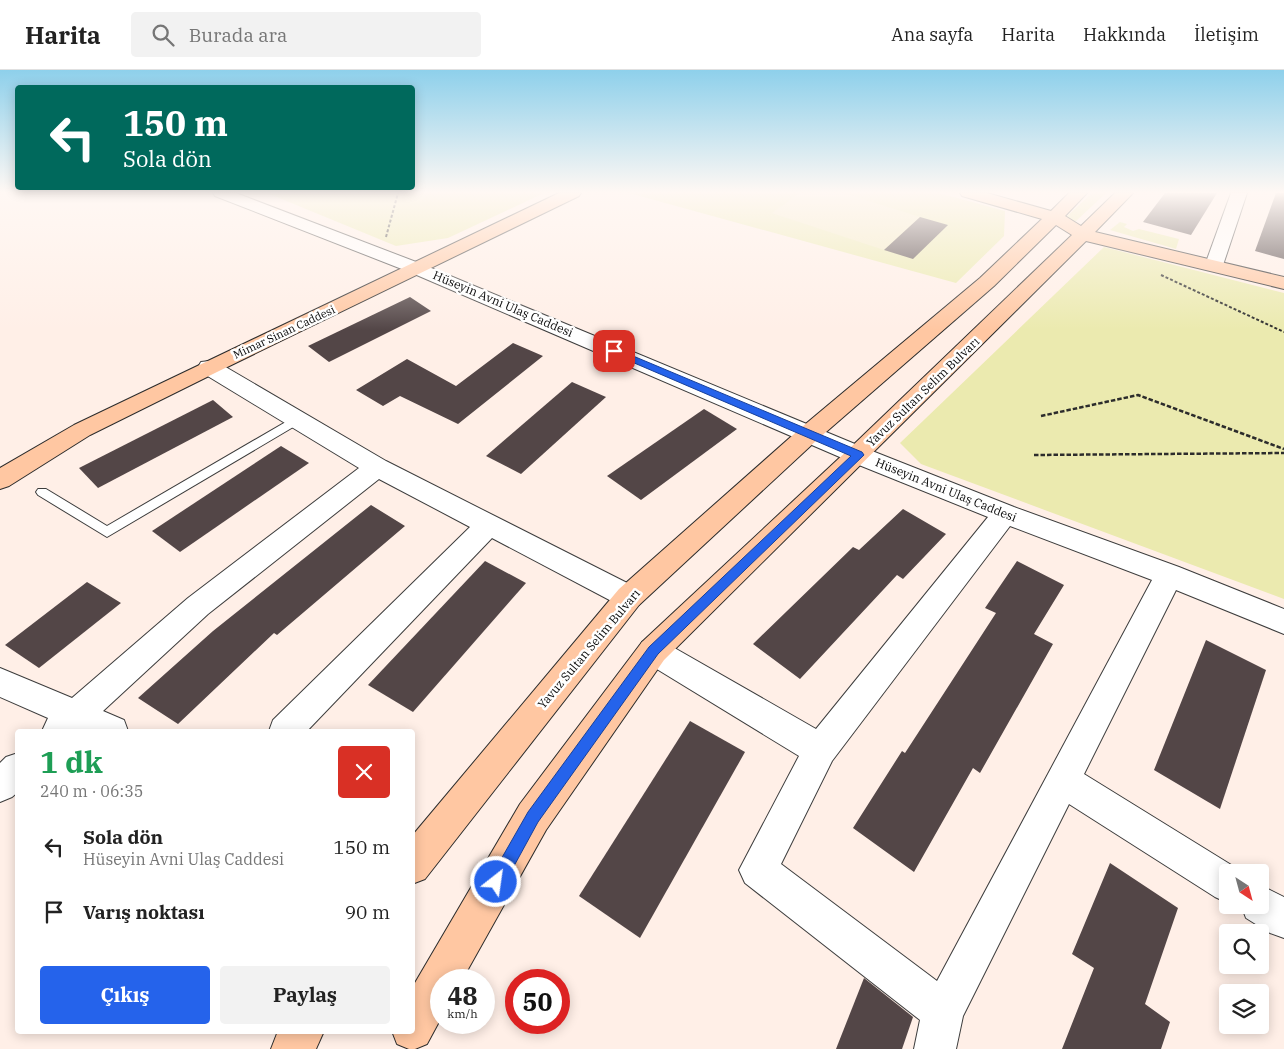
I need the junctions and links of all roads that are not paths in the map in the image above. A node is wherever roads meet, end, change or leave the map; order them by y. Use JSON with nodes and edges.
{"nodes":[{"id":1,"x":339,"y":239,"type":"edge"},
{"id":2,"x":480,"y":239,"type":"edge"},
{"id":3,"x":1032,"y":239,"type":"edge"},
{"id":4,"x":1080,"y":239,"type":"edge"},
{"id":5,"x":1100,"y":239,"type":"edge"},
{"id":6,"x":1223,"y":239,"type":"edge"},
{"id":7,"x":1214,"y":265,"type":"junction"},
{"id":8,"x":418,"y":269,"type":"junction"},
{"id":9,"x":1284,"y":283,"type":"edge"},
{"id":10,"x":209,"y":367,"type":"junction"},
{"id":11,"x":296,"y":420,"type":"junction"},
{"id":12,"x":810,"y":433,"type":"junction"},
{"id":13,"x":858,"y":455,"type":"junction"},
{"id":14,"x":377,"y":467,"type":"junction"},
{"id":15,"x":0,"y":480,"type":"edge"},
{"id":16,"x":42,"y":492,"type":"dead end"},
{"id":17,"x":1005,"y":514,"type":"junction"},
{"id":18,"x":488,"y":525,"type":"junction"},
{"id":19,"x":1169,"y":575,"type":"junction"},
{"id":20,"x":629,"y":597,"type":"junction"},
{"id":21,"x":1284,"y":622,"type":"edge"},
{"id":22,"x":654,"y":650,"type":"junction"},
{"id":23,"x":0,"y":682,"type":"edge"},
{"id":24,"x":66,"y":723,"type":"edge"},
{"id":25,"x":100,"y":729,"type":"edge"},
{"id":26,"x":287,"y":729,"type":"edge"},
{"id":27,"x":820,"y":750,"type":"junction"},
{"id":28,"x":15,"y":772,"type":"edge"},
{"id":29,"x":1063,"y":780,"type":"junction"},
{"id":30,"x":0,"y":785,"type":"edge"},
{"id":31,"x":415,"y":862,"type":"edge"},
{"id":32,"x":1219,"y":878,"type":"edge"},
{"id":33,"x":1269,"y":910,"type":"edge"},
{"id":34,"x":1284,"y":919,"type":"edge"},
{"id":35,"x":942,"y":1012,"type":"junction"},
{"id":36,"x":415,"y":1025,"type":"edge"},
{"id":37,"x":301,"y":1034,"type":"edge"},
{"id":38,"x":410,"y":1034,"type":"edge"},
{"id":39,"x":292,"y":1049,"type":"edge"},
{"id":40,"x":401,"y":1049,"type":"edge"},
{"id":41,"x":935,"y":1049,"type":"edge"}],
"edges":[{"from":1,"to":8,"type":"street","name":"Hüseyin Avni Ulaş Caddesi"},
{"from":2,"to":8,"type":"main road","name":"Mimar Sinan Caddesi"},
{"from":3,"to":12,"type":"main road","name":"Yavuz Sultan Selim Bulvarı"},
{"from":4,"to":13,"type":"main road","name":"Yavuz Sultan Selim Bulvarı"},
{"from":5,"to":7,"type":"main road"},
{"from":6,"to":7,"type":"street"},
{"from":7,"to":9,"type":"main road"},
{"from":8,"to":10,"type":"main road","name":"Mimar Sinan Caddesi"},
{"from":8,"to":12,"type":"street","name":"Hüseyin Avni Ulaş Caddesi"},
{"from":10,"to":11,"type":"street"},
{"from":10,"to":15,"type":"main road","name":"Mimar Sinan Caddesi"},
{"from":11,"to":14,"type":"street"},
{"from":11,"to":16,"type":"lane"},
{"from":12,"to":13,"type":"street","name":"Hüseyin Avni Ulaş Caddesi"},
{"from":12,"to":20,"type":"main road","name":"Yavuz Sultan Selim Bulvarı"},
{"from":13,"to":17,"type":"street","name":"Hüseyin Avni Ulaş Caddesi"},
{"from":13,"to":22,"type":"main road","name":"Yavuz Sultan Selim Bulvarı"},
{"from":14,"to":18,"type":"street"},
{"from":14,"to":24,"type":"street"},
{"from":17,"to":19,"type":"street","name":"Hüseyin Avni Ulaş Caddesi"},
{"from":17,"to":27,"type":"street"},
{"from":18,"to":20,"type":"street"},
{"from":18,"to":26,"type":"street"},
{"from":19,"to":21,"type":"street","name":"Hüseyin Avni Ulaş Caddesi"},
{"from":19,"to":29,"type":"street"},
{"from":20,"to":31,"type":"main road","name":"Yavuz Sultan Selim Bulvarı"},
{"from":22,"to":27,"type":"street"},
{"from":22,"to":36,"type":"main road","name":"Yavuz Sultan Selim Bulvarı"},
{"from":23,"to":24,"type":"street"},
{"from":24,"to":25,"type":"street"},
{"from":27,"to":35,"type":"street"},
{"from":28,"to":30,"type":"street"},
{"from":29,"to":32,"type":"street"},
{"from":29,"to":35,"type":"street"},
{"from":33,"to":34,"type":"street"},
{"from":35,"to":41,"type":"street"},
{"from":37,"to":39,"type":"main road"},
{"from":38,"to":40,"type":"main road","name":"Yavuz Sultan Selim Bulvarı"}]}
